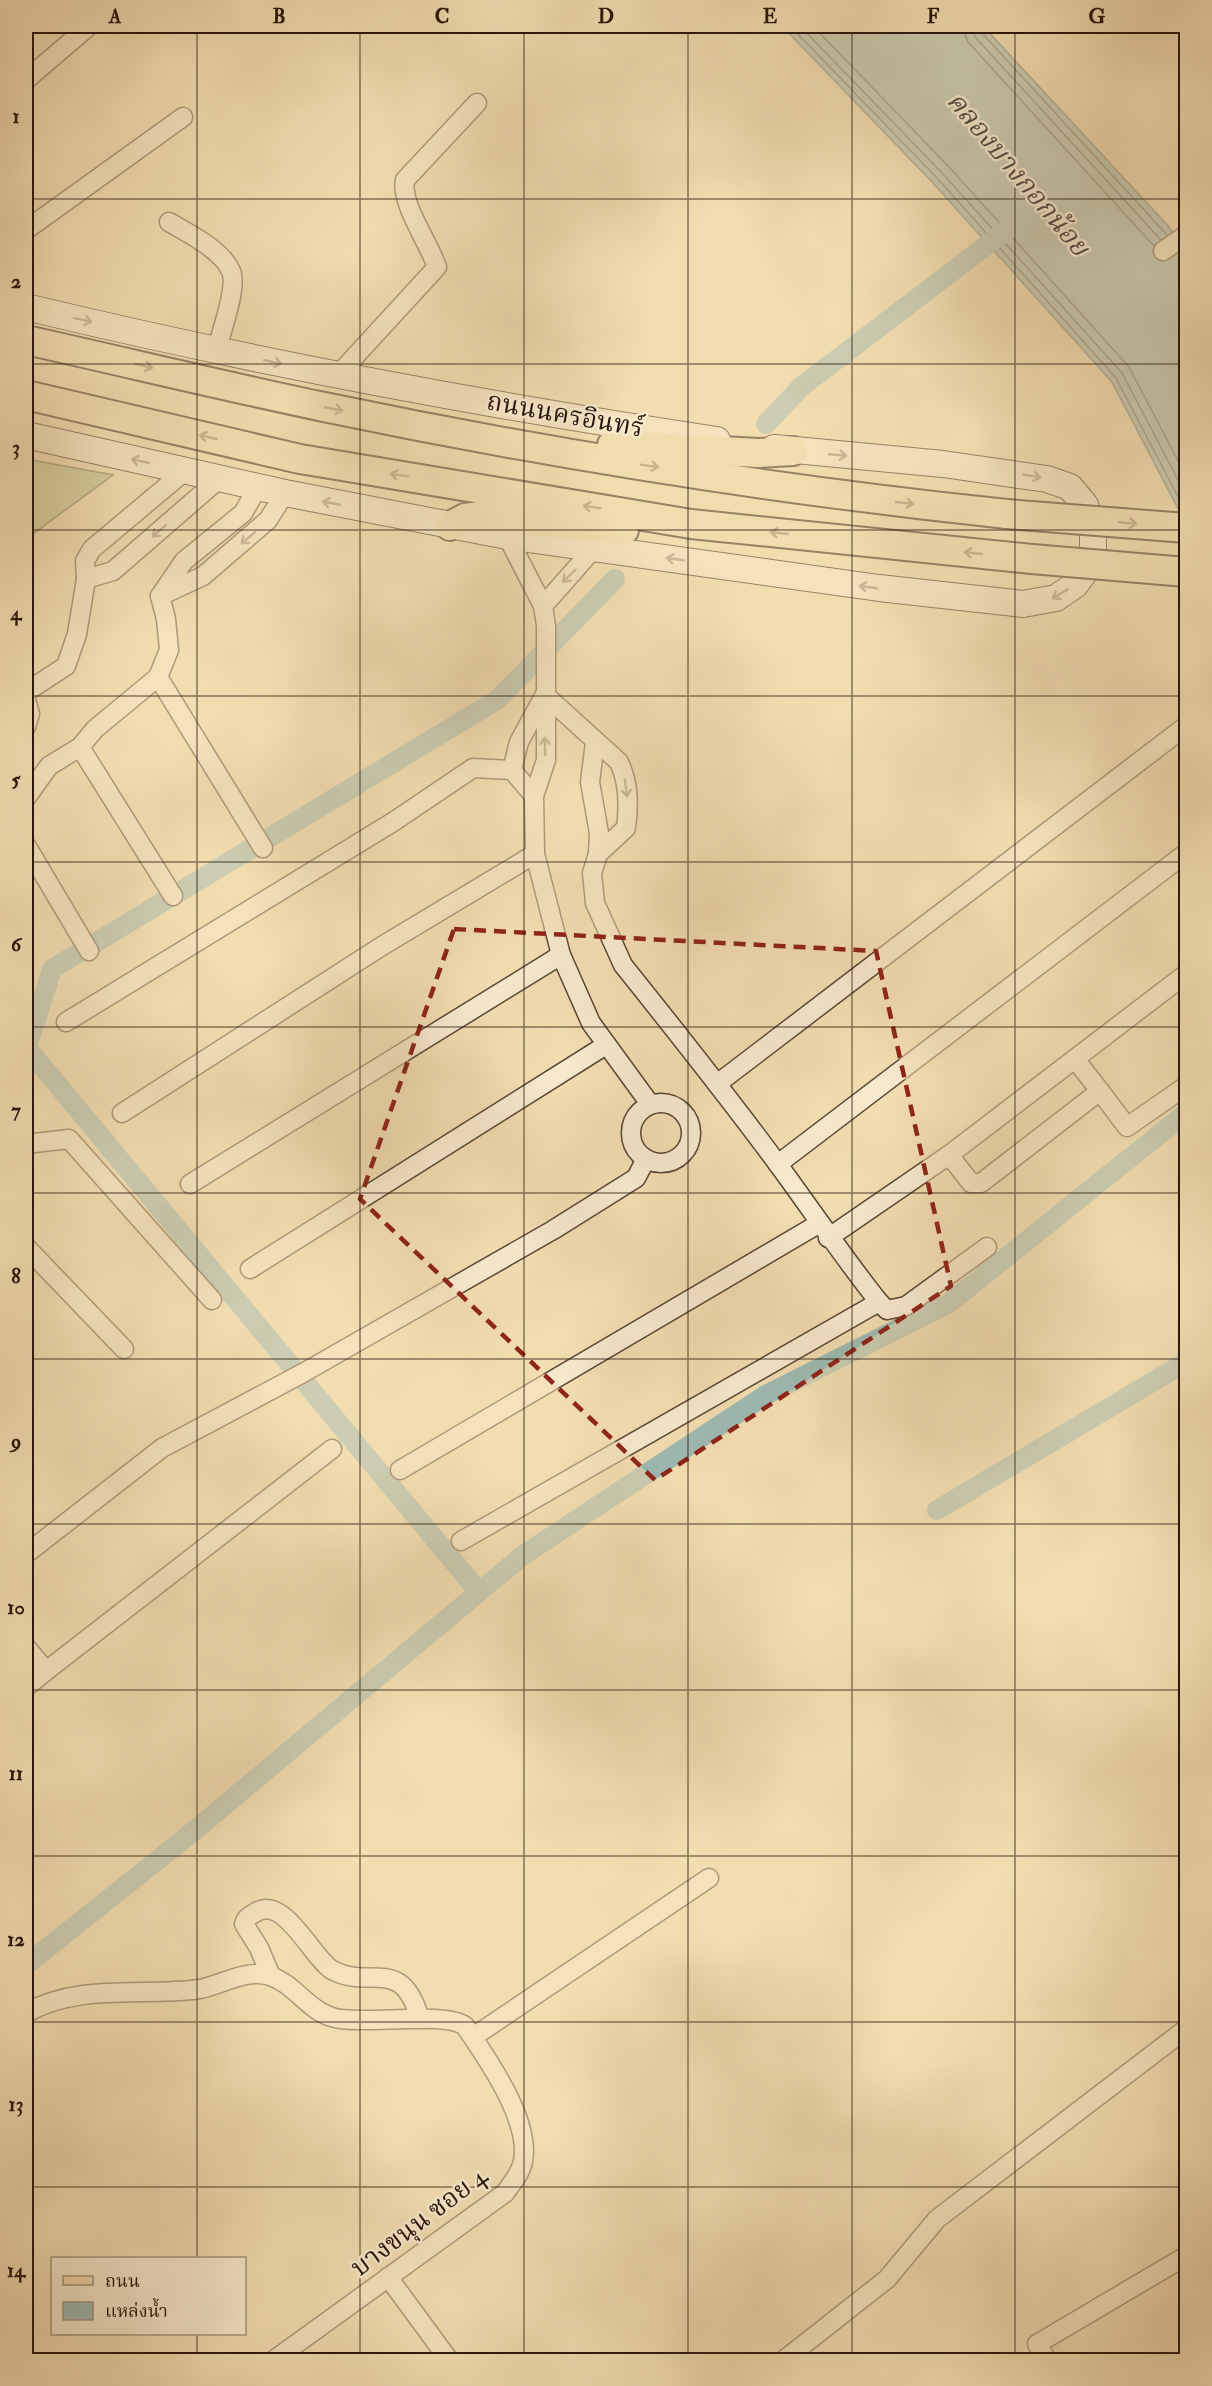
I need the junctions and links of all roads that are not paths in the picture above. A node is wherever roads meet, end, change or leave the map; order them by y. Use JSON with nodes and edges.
{"nodes":[{"id":1,"x":88,"y":26,"type":"edge"},
{"id":2,"x":26,"y":80,"type":"edge"},
{"id":3,"x":477,"y":103,"type":"dead end"},
{"id":4,"x":183,"y":117,"type":"dead end"},
{"id":5,"x":169,"y":222,"type":"dead end"},
{"id":6,"x":26,"y":230,"type":"edge"},
{"id":7,"x":1186,"y":235,"type":"edge"},
{"id":8,"x":1163,"y":251,"type":"dead end"},
{"id":9,"x":26,"y":307,"type":"edge"},
{"id":10,"x":26,"y":340,"type":"edge"},
{"id":11,"x":217,"y":350,"type":"junction"},
{"id":12,"x":337,"y":376,"type":"junction"},
{"id":13,"x":26,"y":395,"type":"edge"},
{"id":14,"x":26,"y":435,"type":"edge"},
{"id":15,"x":553,"y":450,"type":"junction"},
{"id":16,"x":793,"y":451,"type":"junction"},
{"id":17,"x":186,"y":471,"type":"junction"},
{"id":18,"x":219,"y":479,"type":"junction"},
{"id":19,"x":258,"y":488,"type":"junction"},
{"id":20,"x":285,"y":493,"type":"junction"},
{"id":21,"x":691,"y":524,"type":"junction"},
{"id":22,"x":450,"y":526,"type":"junction"},
{"id":23,"x":1186,"y":528,"type":"edge"},
{"id":24,"x":507,"y":536,"type":"junction"},
{"id":25,"x":596,"y":547,"type":"junction"},
{"id":26,"x":1186,"y":572,"type":"edge"},
{"id":27,"x":86,"y":579,"type":"junction"},
{"id":28,"x":160,"y":596,"type":"junction"},
{"id":29,"x":543,"y":606,"type":"junction"},
{"id":30,"x":158,"y":677,"type":"junction"},
{"id":31,"x":26,"y":692,"type":"edge"},
{"id":32,"x":545,"y":695,"type":"junction"},
{"id":33,"x":26,"y":700,"type":"edge"},
{"id":34,"x":1186,"y":726,"type":"edge"},
{"id":35,"x":26,"y":727,"type":"edge"},
{"id":36,"x":595,"y":742,"type":"junction"},
{"id":37,"x":80,"y":747,"type":"junction"},
{"id":38,"x":512,"y":770,"type":"junction"},
{"id":39,"x":534,"y":796,"type":"junction"},
{"id":40,"x":26,"y":798,"type":"edge"},
{"id":41,"x":26,"y":845,"type":"edge"},
{"id":42,"x":262,"y":848,"type":"dead end"},
{"id":43,"x":1186,"y":853,"type":"edge"},
{"id":44,"x":535,"y":854,"type":"junction"},
{"id":45,"x":598,"y":854,"type":"junction"},
{"id":46,"x":174,"y":896,"type":"dead end"},
{"id":47,"x":89,"y":951,"type":"dead end"},
{"id":48,"x":561,"y":955,"type":"junction"},
{"id":49,"x":1186,"y":974,"type":"edge"},
{"id":50,"x":66,"y":1022,"type":"dead end"},
{"id":51,"x":606,"y":1045,"type":"junction"},
{"id":52,"x":1075,"y":1059,"type":"junction"},
{"id":53,"x":717,"y":1084,"type":"junction"},
{"id":54,"x":1186,"y":1086,"type":"edge"},
{"id":55,"x":1100,"y":1091,"type":"junction"},
{"id":56,"x":650,"y":1104,"type":"junction"},
{"id":57,"x":122,"y":1113,"type":"dead end"},
{"id":58,"x":26,"y":1144,"type":"edge"},
{"id":59,"x":949,"y":1155,"type":"junction"},
{"id":60,"x":646,"y":1159,"type":"junction"},
{"id":61,"x":777,"y":1164,"type":"junction"},
{"id":62,"x":190,"y":1184,"type":"dead end"},
{"id":63,"x":824,"y":1230,"type":"junction"},
{"id":64,"x":26,"y":1247,"type":"edge"},
{"id":65,"x":987,"y":1247,"type":"dead end"},
{"id":66,"x":250,"y":1269,"type":"dead end"},
{"id":67,"x":212,"y":1300,"type":"dead end"},
{"id":68,"x":879,"y":1302,"type":"junction"},
{"id":69,"x":124,"y":1349,"type":"dead end"},
{"id":70,"x":332,"y":1449,"type":"dead end"},
{"id":71,"x":400,"y":1470,"type":"dead end"},
{"id":72,"x":462,"y":1541,"type":"dead end"},
{"id":73,"x":26,"y":1554,"type":"edge"},
{"id":74,"x":26,"y":1647,"type":"edge"},
{"id":75,"x":46,"y":1671,"type":"junction"},
{"id":76,"x":26,"y":1687,"type":"edge"},
{"id":77,"x":709,"y":1878,"type":"dead end"},
{"id":78,"x":270,"y":1976,"type":"junction"},
{"id":79,"x":26,"y":2013,"type":"edge"},
{"id":80,"x":420,"y":2019,"type":"junction"},
{"id":81,"x":1186,"y":2029,"type":"edge"},
{"id":82,"x":473,"y":2037,"type":"junction"},
{"id":83,"x":1186,"y":2256,"type":"edge"},
{"id":84,"x":388,"y":2277,"type":"junction"},
{"id":85,"x":274,"y":2361,"type":"edge"},
{"id":86,"x":449,"y":2361,"type":"edge"},
{"id":87,"x":783,"y":2361,"type":"edge"},
{"id":88,"x":1047,"y":2361,"type":"edge"}],
"edges":[{"from":1,"to":2,"type":"street"},
{"from":3,"to":12,"type":"street"},
{"from":4,"to":6,"type":"street"},
{"from":5,"to":11,"type":"street"},
{"from":7,"to":8,"type":"street"},
{"from":9,"to":11,"type":"main road","name":"ถนนนครอินทร์","one_way":true},
{"from":10,"to":15,"type":"main road","name":"ถนนนครอินทร์","one_way":true},
{"from":11,"to":12,"type":"main road","name":"ถนนนครอินทร์","one_way":true},
{"from":12,"to":16,"type":"main road","name":"ถนนนครอินทร์"},
{"from":21,"to":13,"type":"main road","one_way":true},
{"from":17,"to":14,"type":"main road","name":"ถนนนครอินทร์","one_way":true},
{"from":15,"to":16,"type":"main road"},
{"from":15,"to":23,"type":"main road","name":"ถนนนครอินทร์","one_way":true,"bridge":true},
{"from":16,"to":25,"type":"main road","name":"ถนนนครอินทร์","one_way":true},
{"from":17,"to":18,"type":"main road","name":"ถนนนครอินทร์"},
{"from":17,"to":27,"type":"street"},
{"from":18,"to":19,"type":"main road","name":"ถนนนครอินทร์"},
{"from":18,"to":27,"type":"street","one_way":true},
{"from":19,"to":20,"type":"main road","name":"ถนนนครอินทร์"},
{"from":19,"to":28,"type":"street"},
{"from":22,"to":20,"type":"main road","name":"ถนนนครอินทร์","one_way":true},
{"from":20,"to":28,"type":"street","one_way":true},
{"from":21,"to":22,"type":"main road"},
{"from":26,"to":21,"type":"main road","one_way":true,"bridge":true},
{"from":22,"to":24,"type":"main road","name":"ถนนนครอินทร์"},
{"from":24,"to":25,"type":"main road","name":"ถนนนครอินทร์"},
{"from":24,"to":29,"type":"street"},
{"from":25,"to":29,"type":"street","one_way":true},
{"from":27,"to":31,"type":"street"},
{"from":28,"to":30,"type":"street"},
{"from":29,"to":32,"type":"street"},
{"from":30,"to":37,"type":"street"},
{"from":30,"to":42,"type":"street"},
{"from":32,"to":36,"type":"street"},
{"from":32,"to":38,"type":"street"},
{"from":39,"to":32,"type":"street","one_way":true},
{"from":33,"to":35,"type":"street"},
{"from":34,"to":53,"type":"street"},
{"from":36,"to":45,"type":"street"},
{"from":36,"to":45,"type":"street","one_way":true},
{"from":37,"to":40,"type":"street"},
{"from":37,"to":46,"type":"street"},
{"from":38,"to":39,"type":"street"},
{"from":38,"to":50,"type":"street"},
{"from":39,"to":44,"type":"street"},
{"from":41,"to":47,"type":"street"},
{"from":43,"to":61,"type":"street"},
{"from":44,"to":48,"type":"street"},
{"from":44,"to":57,"type":"street"},
{"from":45,"to":53,"type":"street"},
{"from":48,"to":51,"type":"street"},
{"from":48,"to":62,"type":"street"},
{"from":49,"to":52,"type":"street"},
{"from":51,"to":56,"type":"street"},
{"from":51,"to":66,"type":"street"},
{"from":52,"to":55,"type":"street"},
{"from":52,"to":59,"type":"street"},
{"from":53,"to":61,"type":"street"},
{"from":54,"to":55,"type":"street"},
{"from":55,"to":59,"type":"street"},
{"from":56,"to":60,"type":"street"},
{"from":56,"to":60,"type":"street"},
{"from":58,"to":67,"type":"street"},
{"from":59,"to":63,"type":"street"},
{"from":60,"to":73,"type":"street"},
{"from":61,"to":63,"type":"street"},
{"from":63,"to":68,"type":"street"},
{"from":63,"to":71,"type":"street"},
{"from":64,"to":69,"type":"street"},
{"from":65,"to":68,"type":"street"},
{"from":68,"to":72,"type":"street"},
{"from":70,"to":75,"type":"street"},
{"from":74,"to":75,"type":"street"},
{"from":75,"to":76,"type":"street"},
{"from":77,"to":82,"type":"street"},
{"from":78,"to":79,"type":"street"},
{"from":78,"to":80,"type":"street","name":"บางขนุน ซอย 4"},
{"from":78,"to":80,"type":"street"},
{"from":80,"to":82,"type":"street","name":"บางขนุน ซอย 4"},
{"from":81,"to":87,"type":"street"},
{"from":82,"to":84,"type":"street","name":"บางขนุน ซอย 4"},
{"from":83,"to":88,"type":"street"},
{"from":84,"to":85,"type":"street","name":"บางขนุน ซอย 4"},
{"from":84,"to":86,"type":"street"}]}
